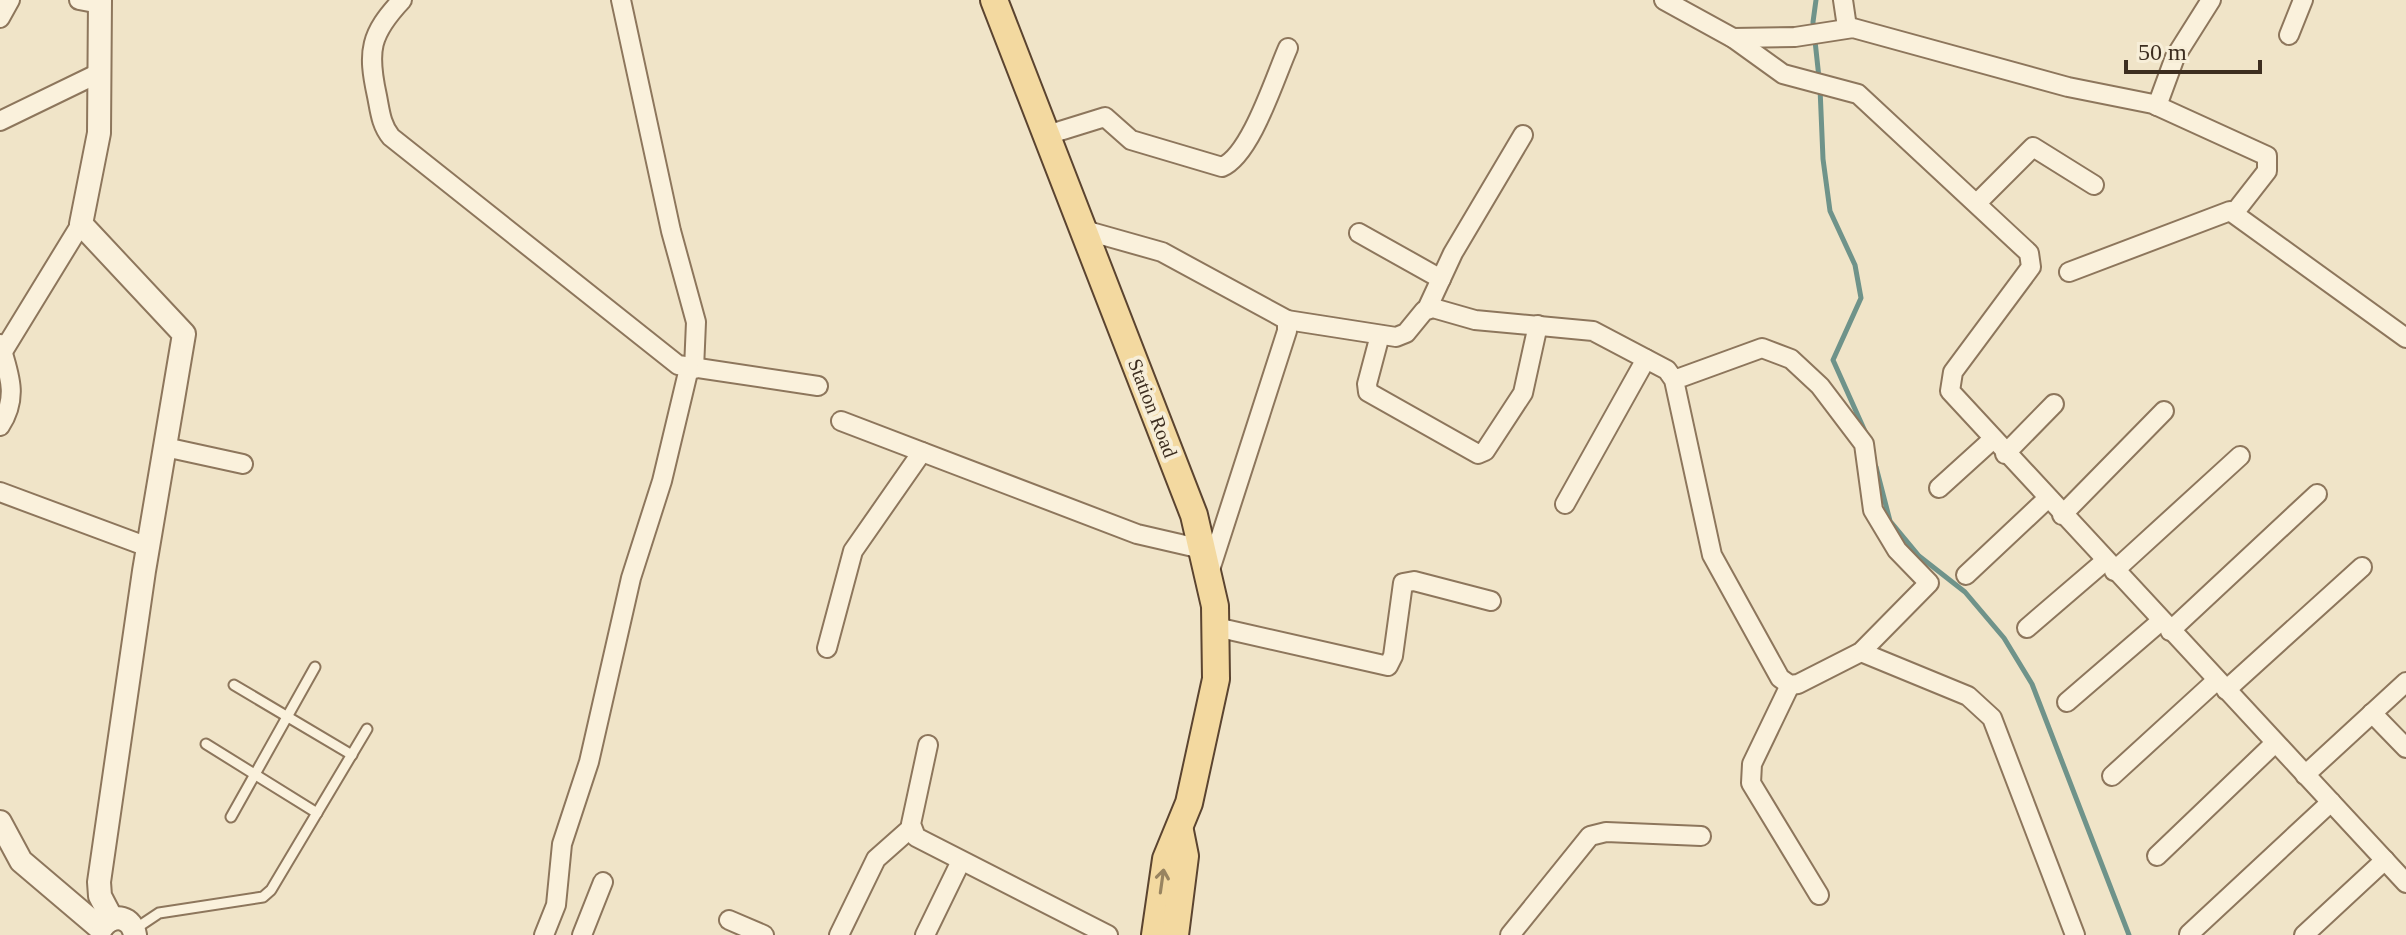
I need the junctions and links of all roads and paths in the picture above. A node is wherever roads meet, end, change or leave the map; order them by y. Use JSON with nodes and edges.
{"nodes":[{"id":1,"x":10,"y":0,"type":"edge"},
{"id":2,"x":402,"y":0,"type":"edge"},
{"id":3,"x":621,"y":0,"type":"edge"},
{"id":4,"x":994,"y":0,"type":"edge"},
{"id":5,"x":1664,"y":0,"type":"edge"},
{"id":6,"x":1843,"y":0,"type":"edge"},
{"id":7,"x":2211,"y":0,"type":"edge"},
{"id":8,"x":2303,"y":0,"type":"edge"},
{"id":9,"x":93,"y":1,"type":"edge"},
{"id":10,"x":0,"y":18,"type":"edge"},
{"id":11,"x":1847,"y":27,"type":"junction"},
{"id":12,"x":2289,"y":35,"type":"dead end"},
{"id":13,"x":1733,"y":38,"type":"junction"},
{"id":14,"x":1288,"y":48,"type":"dead end"},
{"id":15,"x":99,"y":73,"type":"junction"},
{"id":16,"x":2157,"y":106,"type":"junction"},
{"id":17,"x":0,"y":121,"type":"edge"},
{"id":18,"x":1047,"y":135,"type":"junction"},
{"id":19,"x":1523,"y":135,"type":"dead end"},
{"id":20,"x":2094,"y":185,"type":"dead end"},
{"id":21,"x":1977,"y":203,"type":"junction"},
{"id":22,"x":2235,"y":212,"type":"junction"},
{"id":23,"x":81,"y":224,"type":"junction"},
{"id":24,"x":1084,"y":230,"type":"junction"},
{"id":25,"x":1359,"y":233,"type":"dead end"},
{"id":26,"x":2069,"y":272,"type":"dead end"},
{"id":27,"x":1441,"y":279,"type":"junction"},
{"id":28,"x":1427,"y":309,"type":"junction"},
{"id":29,"x":1287,"y":320,"type":"junction"},
{"id":30,"x":1538,"y":325,"type":"junction"},
{"id":31,"x":1380,"y":335,"type":"junction"},
{"id":32,"x":2406,"y":338,"type":"edge"},
{"id":33,"x":1,"y":348,"type":"edge"},
{"id":34,"x":1646,"y":359,"type":"junction"},
{"id":35,"x":698,"y":369,"type":"junction"},
{"id":36,"x":1674,"y":380,"type":"junction"},
{"id":37,"x":818,"y":386,"type":"dead end"},
{"id":38,"x":2054,"y":404,"type":"dead end"},
{"id":39,"x":2164,"y":411,"type":"dead end"},
{"id":40,"x":841,"y":421,"type":"dead end"},
{"id":41,"x":0,"y":426,"type":"edge"},
{"id":42,"x":165,"y":447,"type":"junction"},
{"id":43,"x":1998,"y":447,"type":"junction"},
{"id":44,"x":922,"y":452,"type":"junction"},
{"id":45,"x":2240,"y":456,"type":"dead end"},
{"id":46,"x":243,"y":464,"type":"dead end"},
{"id":47,"x":1939,"y":488,"type":"dead end"},
{"id":48,"x":0,"y":492,"type":"edge"},
{"id":49,"x":2317,"y":494,"type":"dead end"},
{"id":50,"x":2047,"y":499,"type":"junction"},
{"id":51,"x":1565,"y":504,"type":"dead end"},
{"id":52,"x":2062,"y":515,"type":"junction"},
{"id":53,"x":148,"y":547,"type":"junction"},
{"id":54,"x":1202,"y":549,"type":"junction"},
{"id":55,"x":2110,"y":566,"type":"junction"},
{"id":56,"x":2362,"y":567,"type":"dead end"},
{"id":57,"x":1966,"y":575,"type":"dead end"},
{"id":58,"x":1209,"y":576,"type":"junction"},
{"id":59,"x":1491,"y":601,"type":"dead end"},
{"id":60,"x":2166,"y":626,"type":"junction"},
{"id":61,"x":1216,"y":627,"type":"junction"},
{"id":62,"x":2027,"y":628,"type":"dead end"},
{"id":63,"x":827,"y":648,"type":"dead end"},
{"id":64,"x":1861,"y":652,"type":"junction"},
{"id":65,"x":315,"y":667,"type":"dead end"},
{"id":66,"x":2406,"y":682,"type":"edge"},
{"id":67,"x":234,"y":685,"type":"dead end"},
{"id":68,"x":1790,"y":685,"type":"junction"},
{"id":69,"x":2221,"y":685,"type":"junction"},
{"id":70,"x":2067,"y":702,"type":"dead end"},
{"id":71,"x":2372,"y":713,"type":"junction"},
{"id":72,"x":287,"y":718,"type":"junction"},
{"id":73,"x":367,"y":729,"type":"dead end"},
{"id":74,"x":2275,"y":743,"type":"junction"},
{"id":75,"x":206,"y":744,"type":"dead end"},
{"id":76,"x":928,"y":745,"type":"dead end"},
{"id":77,"x":2406,"y":748,"type":"edge"},
{"id":78,"x":352,"y":755,"type":"junction"},
{"id":79,"x":255,"y":774,"type":"junction"},
{"id":80,"x":2305,"y":775,"type":"junction"},
{"id":81,"x":2112,"y":776,"type":"dead end"},
{"id":82,"x":2331,"y":802,"type":"junction"},
{"id":83,"x":317,"y":813,"type":"junction"},
{"id":84,"x":231,"y":817,"type":"dead end"},
{"id":85,"x":0,"y":822,"type":"edge"},
{"id":86,"x":911,"y":828,"type":"junction"},
{"id":87,"x":1180,"y":831,"type":"junction"},
{"id":88,"x":1701,"y":836,"type":"dead end"},
{"id":89,"x":2157,"y":856,"type":"dead end"},
{"id":90,"x":2385,"y":860,"type":"junction"},
{"id":91,"x":961,"y":861,"type":"junction"},
{"id":92,"x":603,"y":882,"type":"dead end"},
{"id":93,"x":2406,"y":883,"type":"edge"},
{"id":94,"x":1819,"y":895,"type":"dead end"},
{"id":95,"x":729,"y":920,"type":"dead end"},
{"id":96,"x":104,"y":927,"type":"edge"},
{"id":97,"x":135,"y":932,"type":"edge"},
{"id":98,"x":2073,"y":934,"type":"edge"},
{"id":99,"x":2189,"y":934,"type":"edge"},
{"id":100,"x":544,"y":935,"type":"edge"},
{"id":101,"x":582,"y":935,"type":"edge"},
{"id":102,"x":764,"y":935,"type":"edge"},
{"id":103,"x":839,"y":935,"type":"edge"},
{"id":104,"x":925,"y":935,"type":"edge"},
{"id":105,"x":1108,"y":935,"type":"edge"},
{"id":106,"x":1155,"y":935,"type":"edge"},
{"id":107,"x":1175,"y":935,"type":"edge"},
{"id":108,"x":1510,"y":935,"type":"edge"},
{"id":109,"x":2304,"y":935,"type":"edge"}],
"edges":[{"from":1,"to":10,"type":"street"},
{"from":2,"to":35,"type":"street"},
{"from":3,"to":35,"type":"street"},
{"from":4,"to":18,"type":"main road","name":"Station Road"},
{"from":5,"to":13,"type":"street"},
{"from":6,"to":11,"type":"street"},
{"from":7,"to":16,"type":"street"},
{"from":8,"to":12,"type":"street"},
{"from":9,"to":15,"type":"street"},
{"from":11,"to":13,"type":"street"},
{"from":11,"to":16,"type":"street"},
{"from":13,"to":21,"type":"street"},
{"from":14,"to":18,"type":"street"},
{"from":15,"to":17,"type":"street"},
{"from":15,"to":23,"type":"street"},
{"from":16,"to":22,"type":"street"},
{"from":18,"to":24,"type":"main road","name":"Station Road"},
{"from":19,"to":27,"type":"street"},
{"from":20,"to":21,"type":"street"},
{"from":21,"to":43,"type":"street"},
{"from":22,"to":26,"type":"street"},
{"from":22,"to":32,"type":"street"},
{"from":23,"to":33,"type":"street"},
{"from":23,"to":42,"type":"street"},
{"from":24,"to":29,"type":"street"},
{"from":24,"to":54,"type":"main road","name":"Station Road"},
{"from":25,"to":27,"type":"street"},
{"from":27,"to":28,"type":"street"},
{"from":28,"to":30,"type":"street"},
{"from":28,"to":31,"type":"street"},
{"from":29,"to":31,"type":"street"},
{"from":29,"to":58,"type":"street"},
{"from":30,"to":31,"type":"street"},
{"from":30,"to":34,"type":"street"},
{"from":33,"to":41,"type":"street"},
{"from":34,"to":36,"type":"street"},
{"from":34,"to":51,"type":"street"},
{"from":35,"to":37,"type":"street"},
{"from":35,"to":100,"type":"street"},
{"from":36,"to":64,"type":"street"},
{"from":36,"to":68,"type":"street"},
{"from":38,"to":43,"type":"street"},
{"from":39,"to":52,"type":"street"},
{"from":40,"to":44,"type":"street"},
{"from":42,"to":46,"type":"street"},
{"from":42,"to":53,"type":"street"},
{"from":43,"to":47,"type":"street"},
{"from":43,"to":50,"type":"street"},
{"from":44,"to":54,"type":"street"},
{"from":44,"to":63,"type":"street"},
{"from":45,"to":55,"type":"street"},
{"from":48,"to":53,"type":"street"},
{"from":49,"to":60,"type":"street"},
{"from":50,"to":52,"type":"street"},
{"from":50,"to":57,"type":"street"},
{"from":52,"to":55,"type":"street"},
{"from":53,"to":96,"type":"street"},
{"from":54,"to":58,"type":"main road","name":"Station Road"},
{"from":55,"to":60,"type":"street"},
{"from":55,"to":62,"type":"street"},
{"from":56,"to":69,"type":"street"},
{"from":58,"to":61,"type":"main road","name":"Station Road"},
{"from":59,"to":61,"type":"street"},
{"from":60,"to":69,"type":"street"},
{"from":60,"to":70,"type":"street"},
{"from":61,"to":87,"type":"main road","name":"Station Road"},
{"from":64,"to":68,"type":"street"},
{"from":64,"to":98,"type":"street"},
{"from":65,"to":72,"type":"lane"},
{"from":66,"to":71,"type":"street"},
{"from":67,"to":72,"type":"lane"},
{"from":68,"to":94,"type":"street"},
{"from":69,"to":74,"type":"street"},
{"from":69,"to":81,"type":"street"},
{"from":71,"to":77,"type":"street"},
{"from":71,"to":80,"type":"street"},
{"from":72,"to":78,"type":"lane"},
{"from":72,"to":79,"type":"lane"},
{"from":73,"to":78,"type":"lane"},
{"from":74,"to":80,"type":"street"},
{"from":74,"to":89,"type":"street"},
{"from":75,"to":79,"type":"lane"},
{"from":76,"to":86,"type":"street"},
{"from":78,"to":83,"type":"lane"},
{"from":79,"to":83,"type":"lane"},
{"from":79,"to":84,"type":"lane"},
{"from":80,"to":82,"type":"street"},
{"from":82,"to":90,"type":"street"},
{"from":82,"to":99,"type":"street"},
{"from":83,"to":97,"type":"lane"},
{"from":85,"to":96,"type":"street"},
{"from":86,"to":91,"type":"street"},
{"from":86,"to":103,"type":"street"},
{"from":106,"to":87,"type":"main road","name":"Station Road","one_way":true},
{"from":87,"to":107,"type":"main road","name":"Station Road"},
{"from":88,"to":108,"type":"street"},
{"from":90,"to":93,"type":"street"},
{"from":90,"to":109,"type":"street"},
{"from":91,"to":104,"type":"street"},
{"from":91,"to":105,"type":"street"},
{"from":92,"to":101,"type":"street"},
{"from":95,"to":102,"type":"street"},
{"from":96,"to":97,"type":"street"}]}
